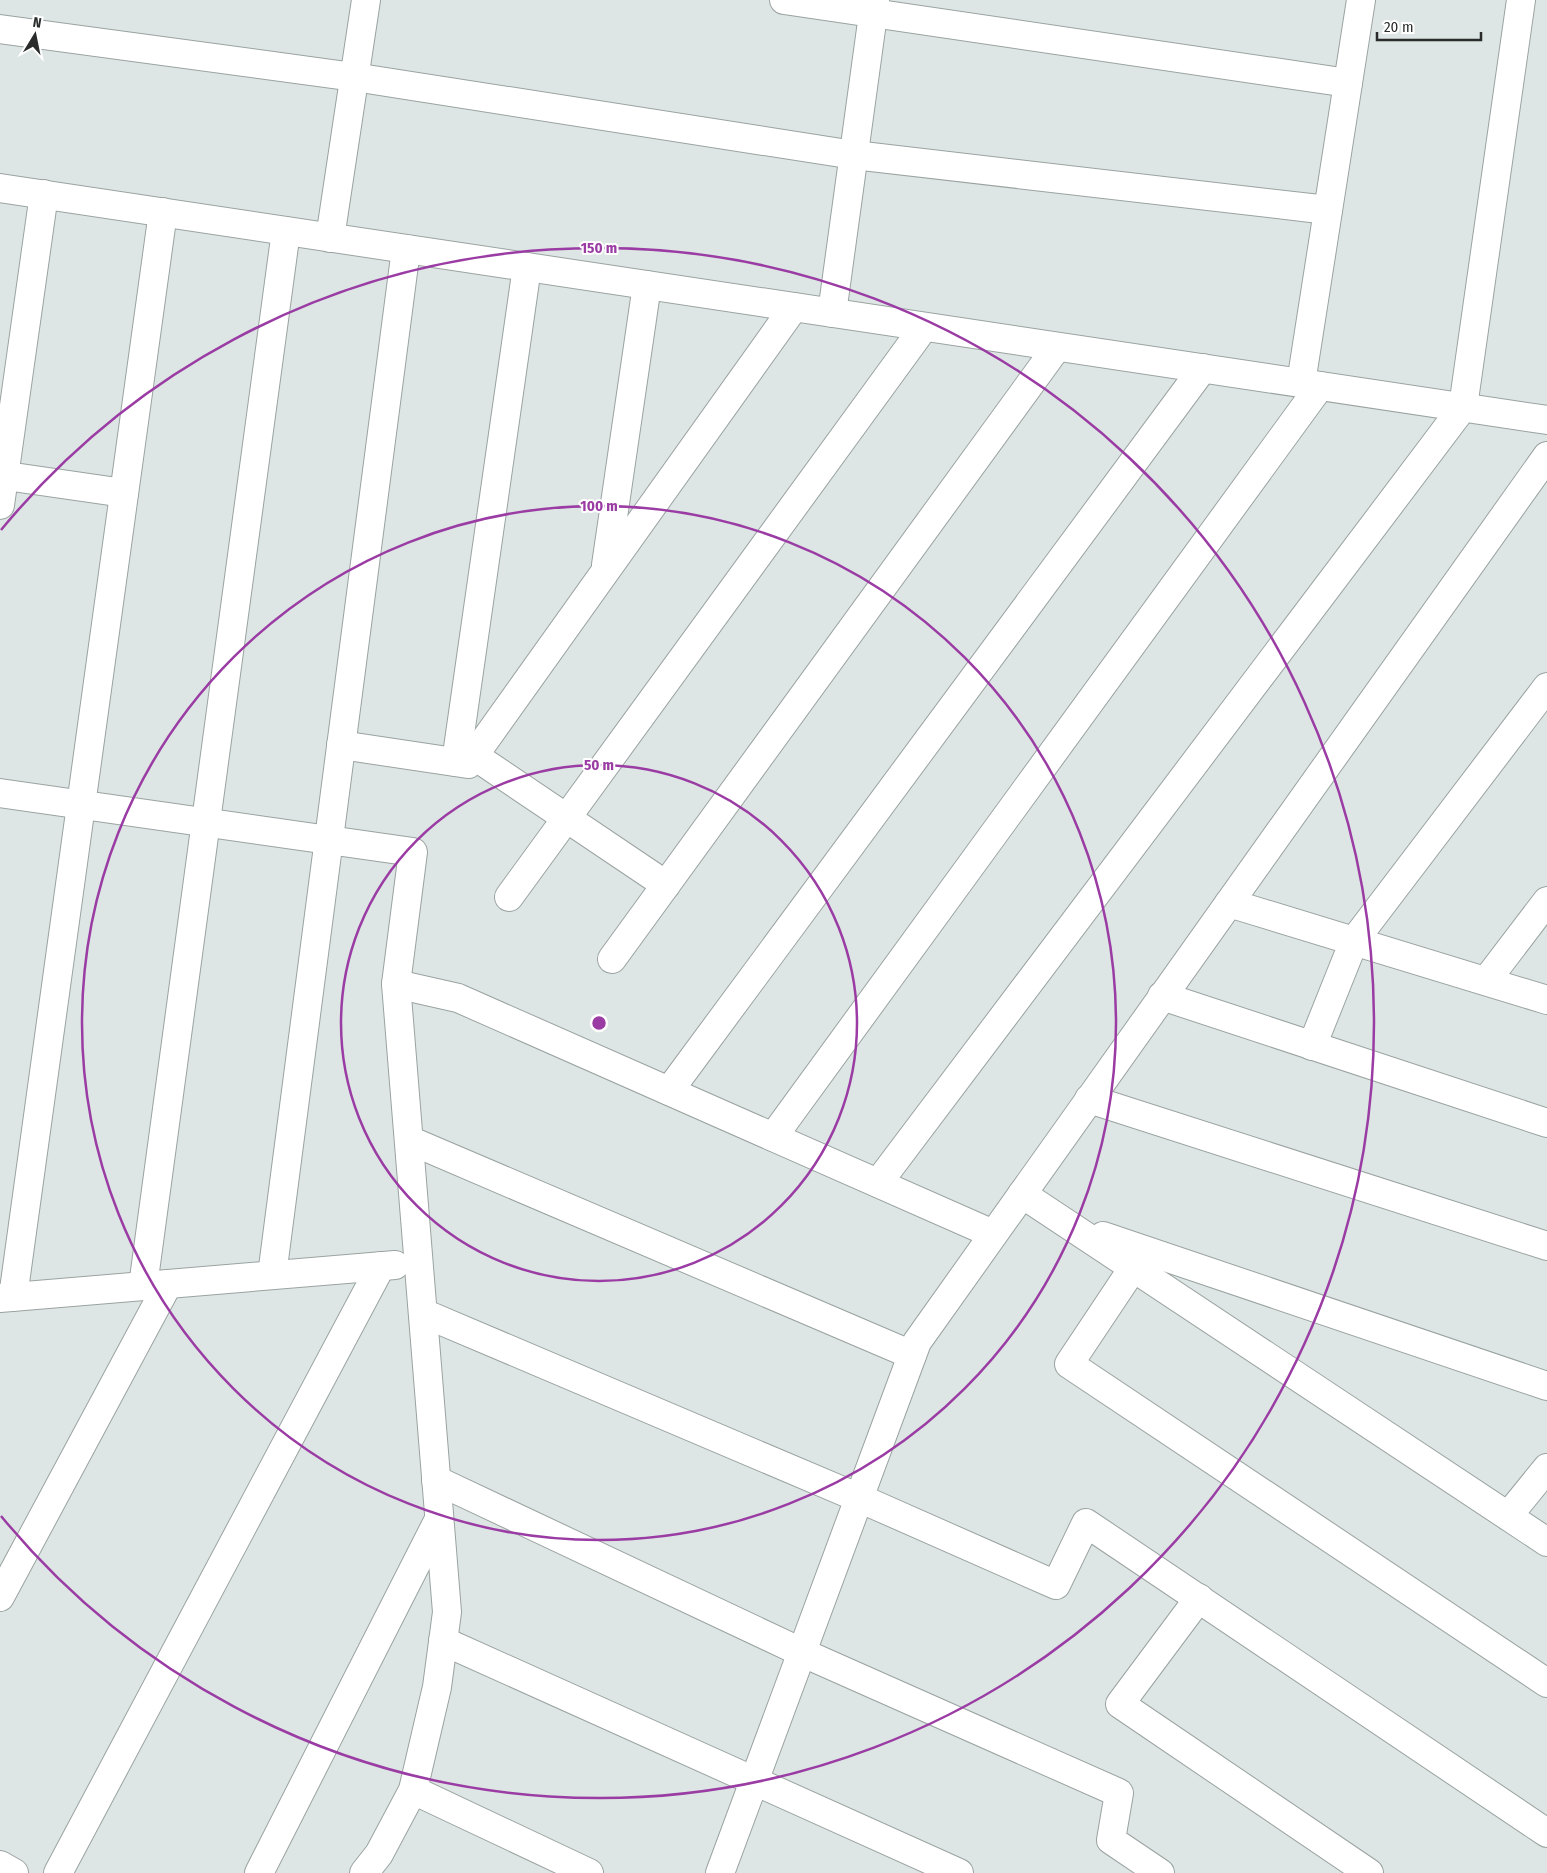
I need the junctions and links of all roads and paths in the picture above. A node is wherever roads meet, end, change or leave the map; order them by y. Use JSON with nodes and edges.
{"nodes":[{"id":1,"x":366,"y":0,"type":"edge"},
{"id":2,"x":784,"y":0,"type":"edge"},
{"id":3,"x":1361,"y":0,"type":"edge"},
{"id":4,"x":1521,"y":0,"type":"edge"},
{"id":5,"x":874,"y":7,"type":"edge"},
{"id":6,"x":0,"y":28,"type":"edge"},
{"id":7,"x":354,"y":77,"type":"junction"},
{"id":8,"x":1348,"y":83,"type":"junction"},
{"id":9,"x":854,"y":155,"type":"junction"},
{"id":10,"x":0,"y":188,"type":"edge"},
{"id":11,"x":44,"y":194,"type":"junction"},
{"id":12,"x":1328,"y":210,"type":"junction"},
{"id":13,"x":163,"y":212,"type":"junction"},
{"id":14,"x":286,"y":231,"type":"junction"},
{"id":15,"x":330,"y":238,"type":"junction"},
{"id":16,"x":406,"y":249,"type":"junction"},
{"id":17,"x":527,"y":267,"type":"junction"},
{"id":18,"x":647,"y":285,"type":"junction"},
{"id":19,"x":794,"y":307,"type":"junction"},
{"id":20,"x":832,"y":313,"type":"junction"},
{"id":21,"x":924,"y":327,"type":"junction"},
{"id":22,"x":1057,"y":346,"type":"junction"},
{"id":23,"x":1203,"y":368,"type":"junction"},
{"id":24,"x":1310,"y":385,"type":"junction"},
{"id":25,"x":1463,"y":407,"type":"junction"},
{"id":26,"x":1547,"y":420,"type":"edge"},
{"id":27,"x":1547,"y":456,"type":"edge"},
{"id":28,"x":2,"y":476,"type":"edge"},
{"id":29,"x":124,"y":492,"type":"junction"},
{"id":30,"x":0,"y":505,"type":"edge"},
{"id":31,"x":606,"y":570,"type":"junction"},
{"id":32,"x":1547,"y":687,"type":"edge"},
{"id":33,"x":341,"y":745,"type":"junction"},
{"id":34,"x":465,"y":759,"type":"junction"},
{"id":35,"x":0,"y":793,"type":"edge"},
{"id":36,"x":81,"y":804,"type":"junction"},
{"id":37,"x":567,"y":818,"type":"junction"},
{"id":38,"x":206,"y":822,"type":"junction"},
{"id":39,"x":329,"y":840,"type":"junction"},
{"id":40,"x":666,"y":885,"type":"junction"},
{"id":41,"x":509,"y":897,"type":"dead end"},
{"id":42,"x":1547,"y":901,"type":"edge"},
{"id":43,"x":1229,"y":902,"type":"junction"},
{"id":44,"x":1354,"y":941,"type":"junction"},
{"id":45,"x":612,"y":959,"type":"dead end"},
{"id":46,"x":1486,"y":981,"type":"junction"},
{"id":47,"x":396,"y":984,"type":"junction"},
{"id":48,"x":1162,"y":996,"type":"junction"},
{"id":49,"x":1547,"y":1000,"type":"edge"},
{"id":50,"x":1312,"y":1046,"type":"junction"},
{"id":51,"x":669,"y":1091,"type":"junction"},
{"id":52,"x":1089,"y":1099,"type":"junction"},
{"id":53,"x":1547,"y":1124,"type":"edge"},
{"id":54,"x":773,"y":1137,"type":"junction"},
{"id":55,"x":409,"y":1140,"type":"junction"},
{"id":56,"x":878,"y":1183,"type":"junction"},
{"id":57,"x":1022,"y":1194,"type":"junction"},
{"id":58,"x":1068,"y":1225,"type":"junction"},
{"id":59,"x":993,"y":1234,"type":"junction"},
{"id":60,"x":1547,"y":1246,"type":"edge"},
{"id":61,"x":419,"y":1263,"type":"junction"},
{"id":62,"x":381,"y":1266,"type":"junction"},
{"id":63,"x":1134,"y":1268,"type":"junction"},
{"id":64,"x":272,"y":1275,"type":"junction"},
{"id":65,"x":156,"y":1285,"type":"junction"},
{"id":66,"x":6,"y":1297,"type":"edge"},
{"id":67,"x":423,"y":1313,"type":"junction"},
{"id":68,"x":912,"y":1355,"type":"junction"},
{"id":69,"x":1547,"y":1386,"type":"edge"},
{"id":70,"x":1547,"y":1468,"type":"edge"},
{"id":71,"x":436,"y":1480,"type":"junction"},
{"id":72,"x":859,"y":1498,"type":"junction"},
{"id":73,"x":1508,"y":1516,"type":"junction"},
{"id":74,"x":439,"y":1519,"type":"junction"},
{"id":75,"x":1547,"y":1542,"type":"edge"},
{"id":76,"x":0,"y":1596,"type":"edge"},
{"id":77,"x":1199,"y":1598,"type":"junction"},
{"id":78,"x":443,"y":1641,"type":"junction"},
{"id":79,"x":802,"y":1652,"type":"junction"},
{"id":80,"x":1547,"y":1683,"type":"edge"},
{"id":81,"x":753,"y":1781,"type":"junction"},
{"id":82,"x":413,"y":1790,"type":"junction"},
{"id":83,"x":1547,"y":1833,"type":"edge"},
{"id":84,"x":0,"y":1865,"type":"edge"},
{"id":85,"x":14,"y":1873,"type":"edge"},
{"id":86,"x":58,"y":1873,"type":"edge"},
{"id":87,"x":258,"y":1873,"type":"edge"},
{"id":88,"x":364,"y":1873,"type":"edge"},
{"id":89,"x":589,"y":1873,"type":"edge"},
{"id":90,"x":720,"y":1873,"type":"edge"},
{"id":91,"x":959,"y":1873,"type":"edge"},
{"id":92,"x":1160,"y":1873,"type":"edge"},
{"id":93,"x":1369,"y":1873,"type":"edge"}],
"edges":[{"from":1,"to":7,"type":"street"},
{"from":2,"to":5,"type":"street"},
{"from":3,"to":8,"type":"street"},
{"from":4,"to":25,"type":"street"},
{"from":5,"to":8,"type":"street"},
{"from":5,"to":9,"type":"street"},
{"from":6,"to":7,"type":"street"},
{"from":7,"to":9,"type":"street"},
{"from":7,"to":15,"type":"street"},
{"from":8,"to":12,"type":"street"},
{"from":9,"to":12,"type":"street"},
{"from":9,"to":20,"type":"street"},
{"from":10,"to":11,"type":"street"},
{"from":11,"to":13,"type":"street"},
{"from":11,"to":28,"type":"street"},
{"from":12,"to":24,"type":"street"},
{"from":13,"to":14,"type":"street"},
{"from":13,"to":29,"type":"street"},
{"from":14,"to":15,"type":"street"},
{"from":14,"to":38,"type":"street"},
{"from":15,"to":16,"type":"street"},
{"from":16,"to":17,"type":"street"},
{"from":16,"to":33,"type":"street"},
{"from":17,"to":18,"type":"street"},
{"from":17,"to":34,"type":"street"},
{"from":18,"to":19,"type":"street"},
{"from":18,"to":31,"type":"street"},
{"from":19,"to":20,"type":"street"},
{"from":19,"to":31,"type":"street"},
{"from":20,"to":21,"type":"street"},
{"from":21,"to":22,"type":"street"},
{"from":21,"to":37,"type":"street"},
{"from":22,"to":23,"type":"street"},
{"from":22,"to":40,"type":"street"},
{"from":23,"to":24,"type":"street"},
{"from":23,"to":51,"type":"street"},
{"from":24,"to":25,"type":"street"},
{"from":24,"to":54,"type":"street"},
{"from":25,"to":26,"type":"street"},
{"from":25,"to":56,"type":"street"},
{"from":27,"to":43,"type":"street"},
{"from":28,"to":29,"type":"street"},
{"from":28,"to":30,"type":"street"},
{"from":29,"to":36,"type":"street"},
{"from":31,"to":34,"type":"street"},
{"from":32,"to":44,"type":"street"},
{"from":33,"to":34,"type":"street"},
{"from":33,"to":39,"type":"street"},
{"from":34,"to":37,"type":"street"},
{"from":35,"to":36,"type":"street"},
{"from":36,"to":38,"type":"street"},
{"from":36,"to":66,"type":"street"},
{"from":37,"to":40,"type":"street"},
{"from":37,"to":41,"type":"street"},
{"from":38,"to":39,"type":"street"},
{"from":38,"to":65,"type":"street"},
{"from":39,"to":47,"type":"street"},
{"from":39,"to":64,"type":"street"},
{"from":40,"to":45,"type":"street"},
{"from":42,"to":46,"type":"street"},
{"from":43,"to":44,"type":"street"},
{"from":43,"to":48,"type":"street"},
{"from":44,"to":46,"type":"street"},
{"from":44,"to":50,"type":"street"},
{"from":46,"to":49,"type":"street"},
{"from":47,"to":51,"type":"street"},
{"from":47,"to":55,"type":"street"},
{"from":48,"to":50,"type":"street"},
{"from":48,"to":52,"type":"street"},
{"from":50,"to":53,"type":"street"},
{"from":51,"to":54,"type":"street"},
{"from":52,"to":57,"type":"street"},
{"from":52,"to":60,"type":"street"},
{"from":54,"to":56,"type":"street"},
{"from":55,"to":61,"type":"street"},
{"from":55,"to":68,"type":"street"},
{"from":56,"to":59,"type":"street"},
{"from":57,"to":58,"type":"street"},
{"from":57,"to":59,"type":"street"},
{"from":58,"to":63,"type":"street"},
{"from":58,"to":69,"type":"street"},
{"from":59,"to":68,"type":"street"},
{"from":61,"to":62,"type":"street"},
{"from":61,"to":67,"type":"street"},
{"from":62,"to":64,"type":"street"},
{"from":62,"to":86,"type":"street"},
{"from":63,"to":73,"type":"street"},
{"from":63,"to":80,"type":"street"},
{"from":64,"to":65,"type":"street"},
{"from":65,"to":66,"type":"street"},
{"from":65,"to":76,"type":"street"},
{"from":67,"to":71,"type":"street"},
{"from":67,"to":72,"type":"street"},
{"from":68,"to":72,"type":"street"},
{"from":70,"to":73,"type":"street"},
{"from":71,"to":74,"type":"street"},
{"from":71,"to":79,"type":"street"},
{"from":72,"to":77,"type":"street"},
{"from":72,"to":79,"type":"street"},
{"from":73,"to":75,"type":"street"},
{"from":74,"to":78,"type":"street"},
{"from":74,"to":87,"type":"street"},
{"from":77,"to":83,"type":"street"},
{"from":77,"to":93,"type":"street"},
{"from":78,"to":81,"type":"street"},
{"from":78,"to":82,"type":"street"},
{"from":79,"to":81,"type":"street"},
{"from":79,"to":92,"type":"street"},
{"from":81,"to":90,"type":"street"},
{"from":81,"to":91,"type":"street"},
{"from":82,"to":88,"type":"street"},
{"from":82,"to":89,"type":"street"},
{"from":84,"to":85,"type":"street"}]}
